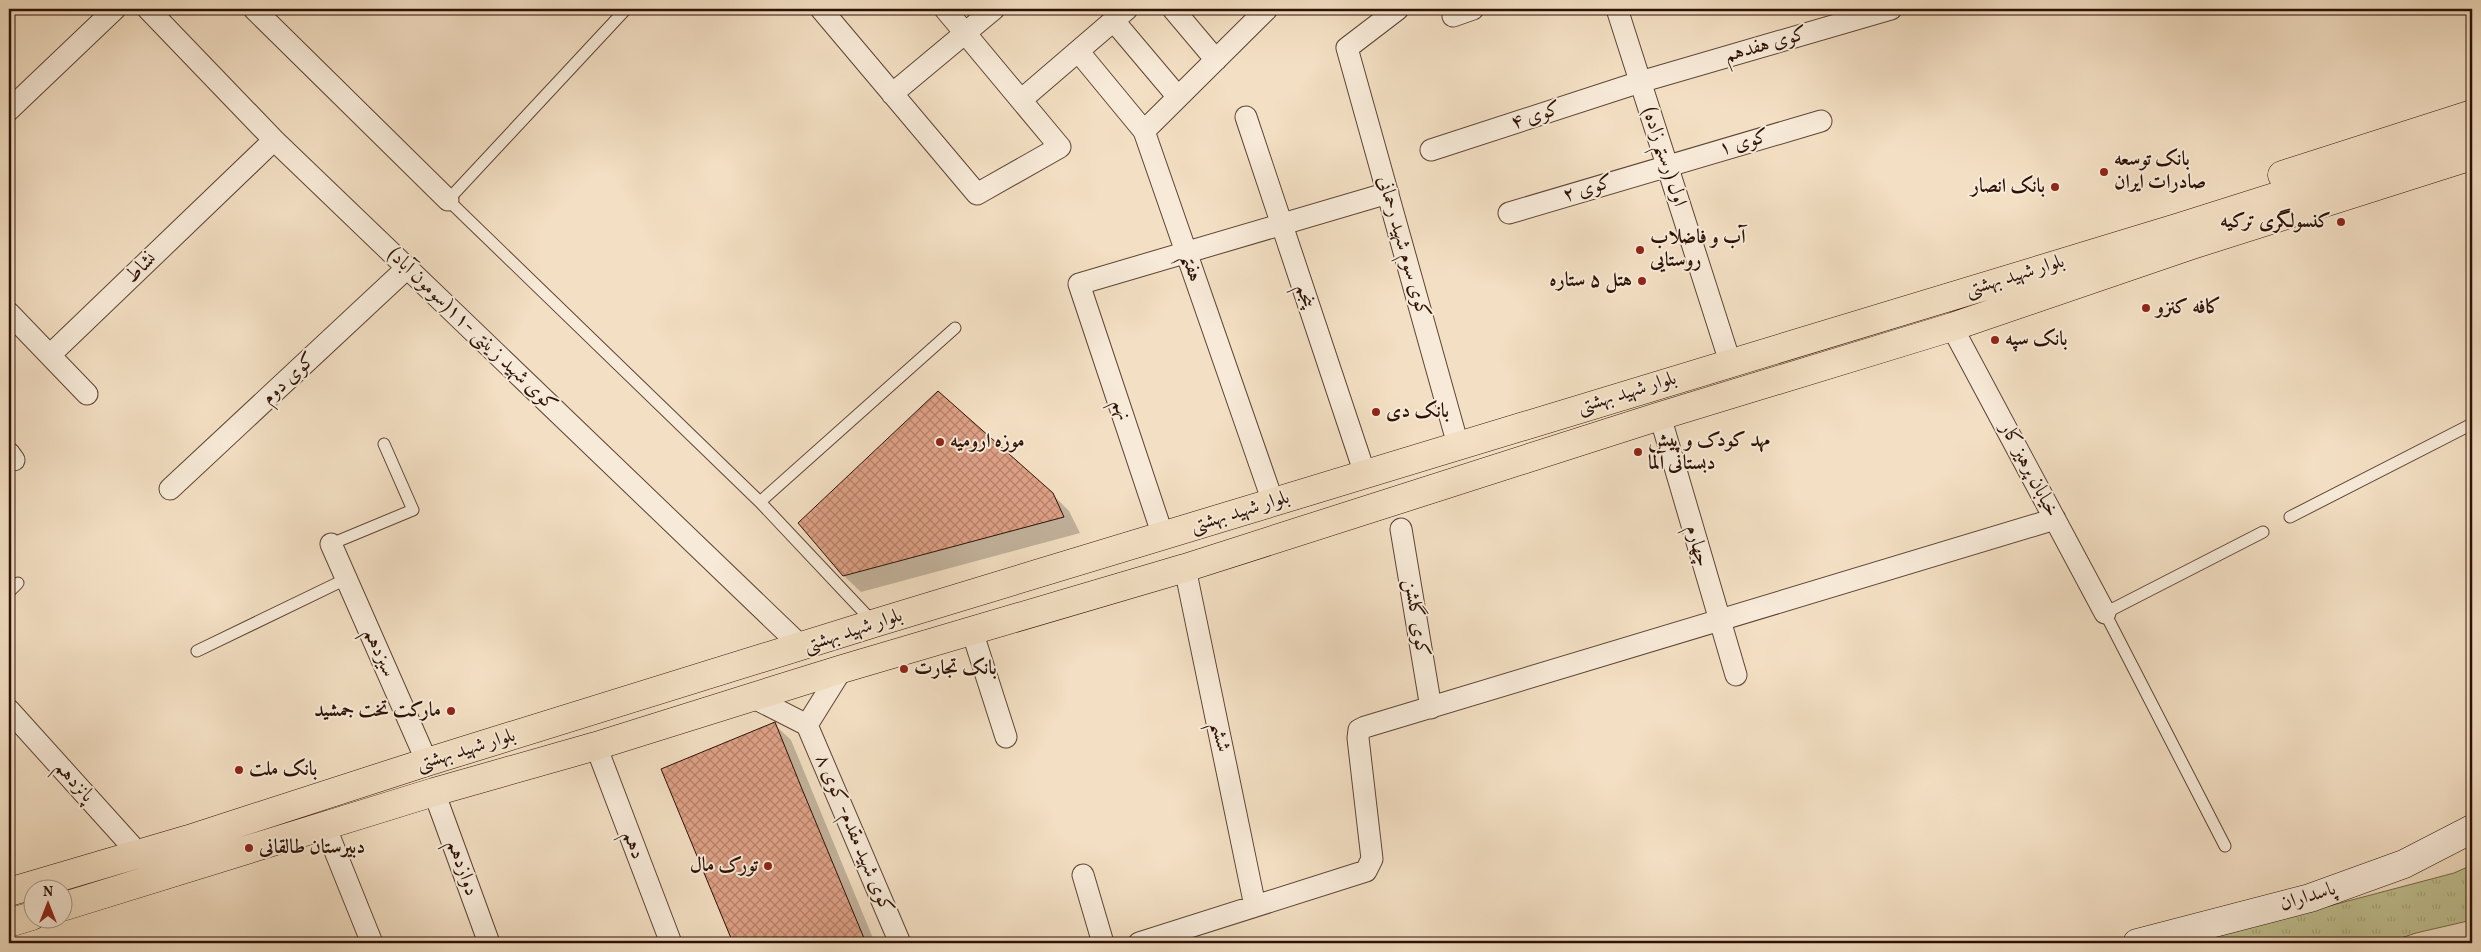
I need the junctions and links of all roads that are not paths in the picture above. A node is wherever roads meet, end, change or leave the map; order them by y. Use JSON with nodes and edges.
{"nodes":[{"id":1,"x":115,"y":9,"type":"edge"},
{"id":2,"x":148,"y":9,"type":"edge"},
{"id":3,"x":254,"y":9,"type":"edge"},
{"id":4,"x":626,"y":9,"type":"edge"},
{"id":5,"x":821,"y":9,"type":"edge"},
{"id":6,"x":945,"y":9,"type":"edge"},
{"id":7,"x":994,"y":9,"type":"edge"},
{"id":8,"x":1172,"y":9,"type":"edge"},
{"id":9,"x":1267,"y":9,"type":"edge"},
{"id":10,"x":1398,"y":9,"type":"edge"},
{"id":11,"x":1473,"y":9,"type":"edge"},
{"id":12,"x":1616,"y":9,"type":"edge"},
{"id":13,"x":1891,"y":9,"type":"edge"},
{"id":14,"x":1120,"y":15,"type":"edge"},
{"id":15,"x":1453,"y":16,"type":"dead end"},
{"id":16,"x":965,"y":33,"type":"junction"},
{"id":17,"x":1078,"y":51,"type":"junction"},
{"id":18,"x":1216,"y":60,"type":"junction"},
{"id":19,"x":1640,"y":82,"type":"junction"},
{"id":20,"x":892,"y":94,"type":"junction"},
{"id":21,"x":1178,"y":97,"type":"junction"},
{"id":22,"x":1021,"y":100,"type":"junction"},
{"id":23,"x":9,"y":110,"type":"edge"},
{"id":24,"x":2472,"y":114,"type":"edge"},
{"id":25,"x":1246,"y":117,"type":"dead end"},
{"id":26,"x":1820,"y":121,"type":"dead end"},
{"id":27,"x":1144,"y":131,"type":"junction"},
{"id":28,"x":2472,"y":134,"type":"edge"},
{"id":29,"x":274,"y":140,"type":"junction"},
{"id":30,"x":1431,"y":150,"type":"dead end"},
{"id":31,"x":2472,"y":156,"type":"edge"},
{"id":32,"x":1667,"y":164,"type":"junction"},
{"id":33,"x":2472,"y":173,"type":"edge"},
{"id":34,"x":1388,"y":193,"type":"junction"},
{"id":35,"x":448,"y":200,"type":"junction"},
{"id":36,"x":1509,"y":213,"type":"dead end"},
{"id":37,"x":1282,"y":224,"type":"junction"},
{"id":38,"x":2142,"y":250,"type":"junction"},
{"id":39,"x":1186,"y":252,"type":"junction"},
{"id":40,"x":407,"y":268,"type":"junction"},
{"id":41,"x":9,"y":313,"type":"edge"},
{"id":42,"x":1952,"y":327,"type":"junction"},
{"id":43,"x":955,"y":328,"type":"dead end"},
{"id":44,"x":50,"y":355,"type":"junction"},
{"id":45,"x":1730,"y":362,"type":"junction"},
{"id":46,"x":87,"y":394,"type":"dead end"},
{"id":47,"x":1660,"y":416,"type":"junction"},
{"id":48,"x":2472,"y":424,"type":"edge"},
{"id":49,"x":384,"y":444,"type":"dead end"},
{"id":50,"x":1458,"y":445,"type":"junction"},
{"id":51,"x":1365,"y":474,"type":"junction"},
{"id":52,"x":170,"y":490,"type":"dead end"},
{"id":53,"x":760,"y":502,"type":"junction"},
{"id":54,"x":1273,"y":502,"type":"junction"},
{"id":55,"x":2290,"y":517,"type":"dead end"},
{"id":56,"x":2055,"y":519,"type":"junction"},
{"id":57,"x":1401,"y":528,"type":"dead end"},
{"id":58,"x":2263,"y":532,"type":"dead end"},
{"id":59,"x":1163,"y":536,"type":"junction"},
{"id":60,"x":331,"y":544,"type":"joint"},
{"id":61,"x":1185,"y":568,"type":"junction"},
{"id":62,"x":346,"y":579,"type":"junction"},
{"id":63,"x":18,"y":583,"type":"dead end"},
{"id":64,"x":9,"y":592,"type":"edge"},
{"id":65,"x":2105,"y":612,"type":"junction"},
{"id":66,"x":1719,"y":622,"type":"junction"},
{"id":67,"x":875,"y":623,"type":"junction"},
{"id":68,"x":972,"y":631,"type":"junction"},
{"id":69,"x":802,"y":647,"type":"junction"},
{"id":70,"x":197,"y":651,"type":"dead end"},
{"id":71,"x":842,"y":669,"type":"junction"},
{"id":72,"x":1736,"y":675,"type":"dead end"},
{"id":73,"x":752,"y":697,"type":"junction"},
{"id":74,"x":1431,"y":708,"type":"junction"},
{"id":75,"x":9,"y":710,"type":"edge"},
{"id":76,"x":807,"y":725,"type":"junction"},
{"id":77,"x":1006,"y":737,"type":"dead end"},
{"id":78,"x":596,"y":746,"type":"junction"},
{"id":79,"x":427,"y":762,"type":"junction"},
{"id":80,"x":434,"y":792,"type":"junction"},
{"id":81,"x":324,"y":826,"type":"junction"},
{"id":82,"x":2472,"y":829,"type":"edge"},
{"id":83,"x":189,"y":839,"type":"junction"},
{"id":84,"x":2225,"y":846,"type":"dead end"},
{"id":85,"x":139,"y":854,"type":"junction"},
{"id":86,"x":201,"y":864,"type":"junction"},
{"id":87,"x":1083,"y":875,"type":"dead end"},
{"id":88,"x":9,"y":892,"type":"edge"},
{"id":89,"x":72,"y":904,"type":"edge"},
{"id":90,"x":1255,"y":906,"type":"junction"},
{"id":91,"x":22,"y":919,"type":"edge"},
{"id":92,"x":9,"y":923,"type":"edge"},
{"id":93,"x":372,"y":943,"type":"edge"},
{"id":94,"x":489,"y":943,"type":"edge"},
{"id":95,"x":671,"y":943,"type":"edge"},
{"id":96,"x":900,"y":943,"type":"edge"},
{"id":97,"x":1103,"y":943,"type":"edge"},
{"id":98,"x":1139,"y":943,"type":"edge"},
{"id":99,"x":2137,"y":943,"type":"edge"}],
"edges":[{"from":1,"to":23,"type":"street"},
{"from":2,"to":29,"type":"street","name":"کوی شهید زینتی -۱۱(سومون آباد)"},
{"from":3,"to":35,"type":"street"},
{"from":4,"to":35,"type":"lane"},
{"from":5,"to":20,"type":"street"},
{"from":6,"to":16,"type":"street"},
{"from":7,"to":16,"type":"street"},
{"from":8,"to":18,"type":"street"},
{"from":9,"to":18,"type":"street"},
{"from":10,"to":34,"type":"street","name":"کوی سوم شهید رحمانی"},
{"from":11,"to":15,"type":"street"},
{"from":12,"to":19,"type":"street","name":"اول (رستم زاده)"},
{"from":13,"to":19,"type":"street","name":"کوی هفدهم"},
{"from":14,"to":17,"type":"street"},
{"from":14,"to":21,"type":"street"},
{"from":16,"to":20,"type":"street"},
{"from":16,"to":22,"type":"street"},
{"from":17,"to":22,"type":"street"},
{"from":17,"to":27,"type":"street","name":"هفتم"},
{"from":18,"to":21,"type":"street"},
{"from":19,"to":30,"type":"street","name":"کوی ۴"},
{"from":19,"to":32,"type":"street","name":"اول (رستم زاده)"},
{"from":20,"to":22,"type":"street"},
{"from":21,"to":27,"type":"street"},
{"from":24,"to":38,"type":"main road"},
{"from":25,"to":37,"type":"street","name":"پنجم"},
{"from":26,"to":32,"type":"street","name":"کوی ۱"},
{"from":27,"to":39,"type":"street","name":"هفتم"},
{"from":28,"to":38,"type":"main road","name":"بلوار شهید بهشتی"},
{"from":29,"to":40,"type":"street","name":"کوی شهید زینتی -۱۱(سومون آباد)"},
{"from":29,"to":44,"type":"street","name":"نشاط"},
{"from":31,"to":38,"type":"main road","name":"بلوار شهید بهشتی"},
{"from":32,"to":36,"type":"street","name":"کوی ۲"},
{"from":32,"to":45,"type":"street","name":"اول (رستم زاده)"},
{"from":33,"to":38,"type":"main road"},
{"from":34,"to":37,"type":"street"},
{"from":34,"to":50,"type":"street","name":"کوی سوم شهید رحمانی"},
{"from":35,"to":53,"type":"lane"},
{"from":37,"to":39,"type":"street"},
{"from":37,"to":51,"type":"street","name":"پنجم"},
{"from":38,"to":42,"type":"main road","name":"بلوار شهید بهشتی"},
{"from":38,"to":45,"type":"main road","name":"بلوار شهید بهشتی"},
{"from":39,"to":54,"type":"street","name":"هفتم"},
{"from":39,"to":59,"type":"street","name":"نهم"},
{"from":40,"to":52,"type":"street","name":"کوی دوم"},
{"from":40,"to":69,"type":"street","name":"کوی شهید زینتی -۱۱(سومون آباد)"},
{"from":41,"to":44,"type":"street"},
{"from":42,"to":47,"type":"main road","name":"بلوار شهید بهشتی"},
{"from":42,"to":56,"type":"street","name":"خیابان پرهیز کار"},
{"from":43,"to":53,"type":"lane"},
{"from":44,"to":46,"type":"street"},
{"from":45,"to":50,"type":"main road","name":"بلوار شهید بهشتی"},
{"from":47,"to":61,"type":"main road","name":"بلوار شهید بهشتی"},
{"from":47,"to":66,"type":"street","name":"چهارم"},
{"from":48,"to":55,"type":"lane"},
{"from":49,"to":60,"type":"lane"},
{"from":50,"to":51,"type":"main road","name":"بلوار شهید بهشتی"},
{"from":51,"to":54,"type":"main road","name":"بلوار شهید بهشتی"},
{"from":53,"to":67,"type":"lane"},
{"from":54,"to":59,"type":"main road","name":"بلوار شهید بهشتی"},
{"from":56,"to":65,"type":"street","name":"خیابان پرهیز کار"},
{"from":56,"to":66,"type":"street"},
{"from":57,"to":74,"type":"street","name":"کوی گلشن"},
{"from":58,"to":65,"type":"lane"},
{"from":59,"to":67,"type":"main road","name":"بلوار شهید بهشتی"},
{"from":60,"to":62,"type":"street","name":"سیزدهم"},
{"from":61,"to":68,"type":"main road","name":"بلوار شهید بهشتی"},
{"from":61,"to":90,"type":"street","name":"ششم"},
{"from":62,"to":70,"type":"lane"},
{"from":62,"to":79,"type":"street","name":"سیزدهم"},
{"from":63,"to":64,"type":"lane"},
{"from":65,"to":84,"type":"lane"},
{"from":66,"to":72,"type":"street","name":"چهارم"},
{"from":66,"to":74,"type":"street"},
{"from":67,"to":69,"type":"main road","name":"بلوار شهید بهشتی"},
{"from":68,"to":71,"type":"main road","name":"بلوار شهید بهشتی"},
{"from":68,"to":77,"type":"street"},
{"from":69,"to":79,"type":"main road","name":"بلوار شهید بهشتی"},
{"from":71,"to":73,"type":"main road","name":"بلوار شهید بهشتی"},
{"from":71,"to":76,"type":"street"},
{"from":73,"to":76,"type":"street"},
{"from":73,"to":78,"type":"main road","name":"بلوار شهید بهشتی"},
{"from":74,"to":90,"type":"street"},
{"from":75,"to":85,"type":"street","name":"پانزدهم"},
{"from":76,"to":96,"type":"street","name":"کوی شهید مقدم- کوی ۸"},
{"from":78,"to":80,"type":"main road","name":"بلوار شهید بهشتی"},
{"from":78,"to":95,"type":"street","name":"دهم"},
{"from":79,"to":83,"type":"main road","name":"بلوار شهید بهشتی"},
{"from":80,"to":81,"type":"main road","name":"بلوار شهید بهشتی"},
{"from":80,"to":94,"type":"street","name":"دوازدهم"},
{"from":81,"to":86,"type":"main road","name":"بلوار شهید بهشتی"},
{"from":81,"to":93,"type":"street"},
{"from":82,"to":99,"type":"main road","name":"پاسداران"},
{"from":83,"to":85,"type":"main road","name":"بلوار شهید بهشتی"},
{"from":83,"to":86,"type":"main road"},
{"from":85,"to":88,"type":"main road","name":"بلوار شهید بهشتی"},
{"from":86,"to":89,"type":"main road","name":"بلوار شهید بهشتی"},
{"from":87,"to":97,"type":"street"},
{"from":90,"to":98,"type":"street"},
{"from":91,"to":92,"type":"main road"}]}
